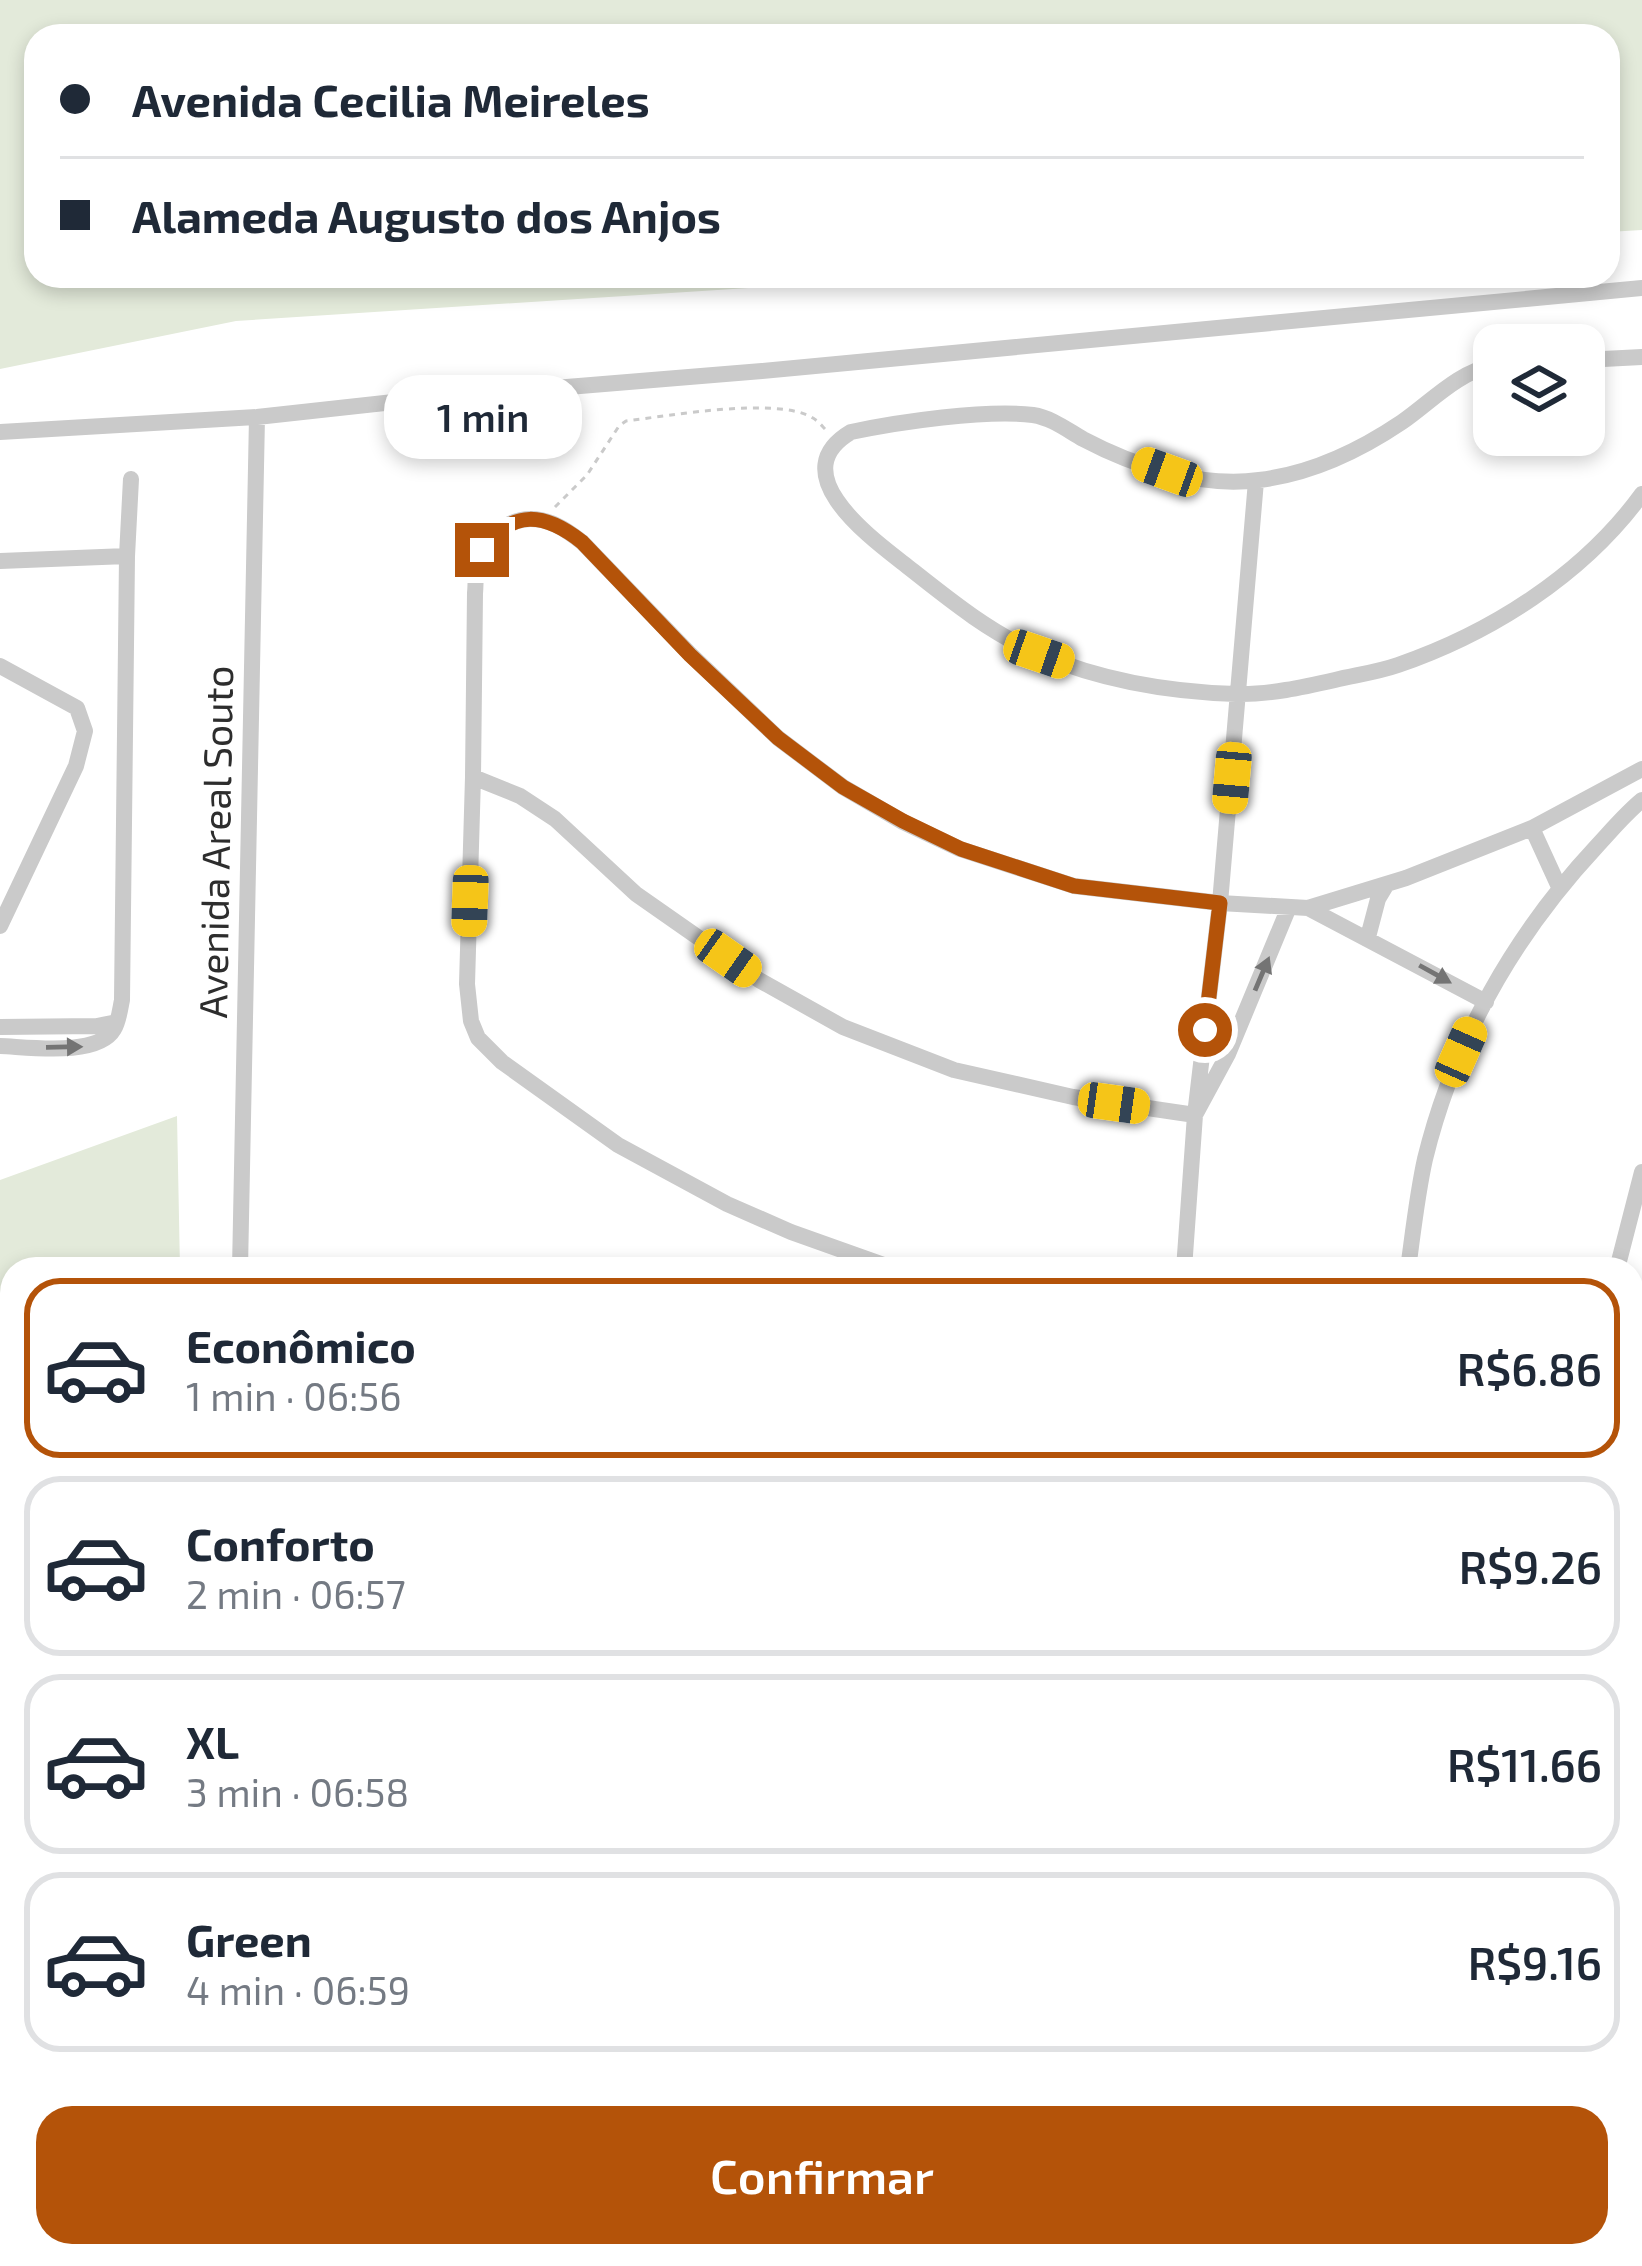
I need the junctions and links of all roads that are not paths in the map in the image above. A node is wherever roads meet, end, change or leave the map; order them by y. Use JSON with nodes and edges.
{"nodes":[{"id":1,"x":1642,"y":288,"type":"edge"},
{"id":2,"x":1642,"y":356,"type":"edge"},
{"id":3,"x":1605,"y":359,"type":"edge"},
{"id":4,"x":1473,"y":372,"type":"edge"},
{"id":5,"x":257,"y":417,"type":"junction"},
{"id":6,"x":0,"y":432,"type":"edge"},
{"id":7,"x":131,"y":479,"type":"dead end"},
{"id":8,"x":1256,"y":481,"type":"junction"},
{"id":9,"x":1642,"y":494,"type":"edge"},
{"id":10,"x":127,"y":556,"type":"junction"},
{"id":11,"x":0,"y":561,"type":"edge"},
{"id":12,"x":0,"y":666,"type":"edge"},
{"id":13,"x":1239,"y":694,"type":"junction"},
{"id":14,"x":1642,"y":769,"type":"edge"},
{"id":15,"x":473,"y":777,"type":"junction"},
{"id":16,"x":1642,"y":800,"type":"edge"},
{"id":17,"x":1532,"y":829,"type":"junction"},
{"id":18,"x":1387,"y":884,"type":"junction"},
{"id":19,"x":1559,"y":887,"type":"junction"},
{"id":20,"x":1220,"y":903,"type":"junction"},
{"id":21,"x":1299,"y":908,"type":"junction"},
{"id":22,"x":0,"y":926,"type":"edge"},
{"id":23,"x":1368,"y":938,"type":"junction"},
{"id":24,"x":1486,"y":1002,"type":"junction"},
{"id":25,"x":117,"y":1022,"type":"junction"},
{"id":26,"x":0,"y":1027,"type":"edge"},
{"id":27,"x":0,"y":1046,"type":"edge"},
{"id":28,"x":1196,"y":1114,"type":"junction"},
{"id":29,"x":1642,"y":1172,"type":"edge"},
{"id":30,"x":241,"y":1257,"type":"edge"},
{"id":31,"x":861,"y":1257,"type":"edge"},
{"id":32,"x":1185,"y":1257,"type":"edge"},
{"id":33,"x":1410,"y":1257,"type":"edge"},
{"id":34,"x":1620,"y":1257,"type":"edge"}],
"edges":[{"from":1,"to":5,"type":"street"},
{"from":2,"to":3,"type":"street"},
{"from":4,"to":8,"type":"street"},
{"from":5,"to":6,"type":"street"},
{"from":5,"to":30,"type":"street","name":"Avenida Areal Souto"},
{"from":7,"to":10,"type":"street"},
{"from":8,"to":13,"type":"street"},
{"from":8,"to":13,"type":"street"},
{"from":9,"to":13,"type":"street"},
{"from":10,"to":11,"type":"street"},
{"from":10,"to":25,"type":"street"},
{"from":12,"to":22,"type":"street"},
{"from":13,"to":20,"type":"street"},
{"from":14,"to":17,"type":"street"},
{"from":15,"to":20,"type":"street"},
{"from":15,"to":28,"type":"street"},
{"from":15,"to":31,"type":"street"},
{"from":16,"to":19,"type":"street"},
{"from":17,"to":18,"type":"street"},
{"from":17,"to":19,"type":"street"},
{"from":18,"to":21,"type":"street"},
{"from":18,"to":23,"type":"street"},
{"from":19,"to":24,"type":"street"},
{"from":20,"to":21,"type":"street"},
{"from":20,"to":28,"type":"street"},
{"from":21,"to":23,"type":"street"},
{"from":28,"to":21,"type":"street","one_way":true},
{"from":23,"to":24,"type":"street","one_way":true},
{"from":24,"to":33,"type":"street"},
{"from":25,"to":26,"type":"street"},
{"from":27,"to":25,"type":"street","one_way":true},
{"from":28,"to":32,"type":"street"},
{"from":29,"to":34,"type":"street"}]}
